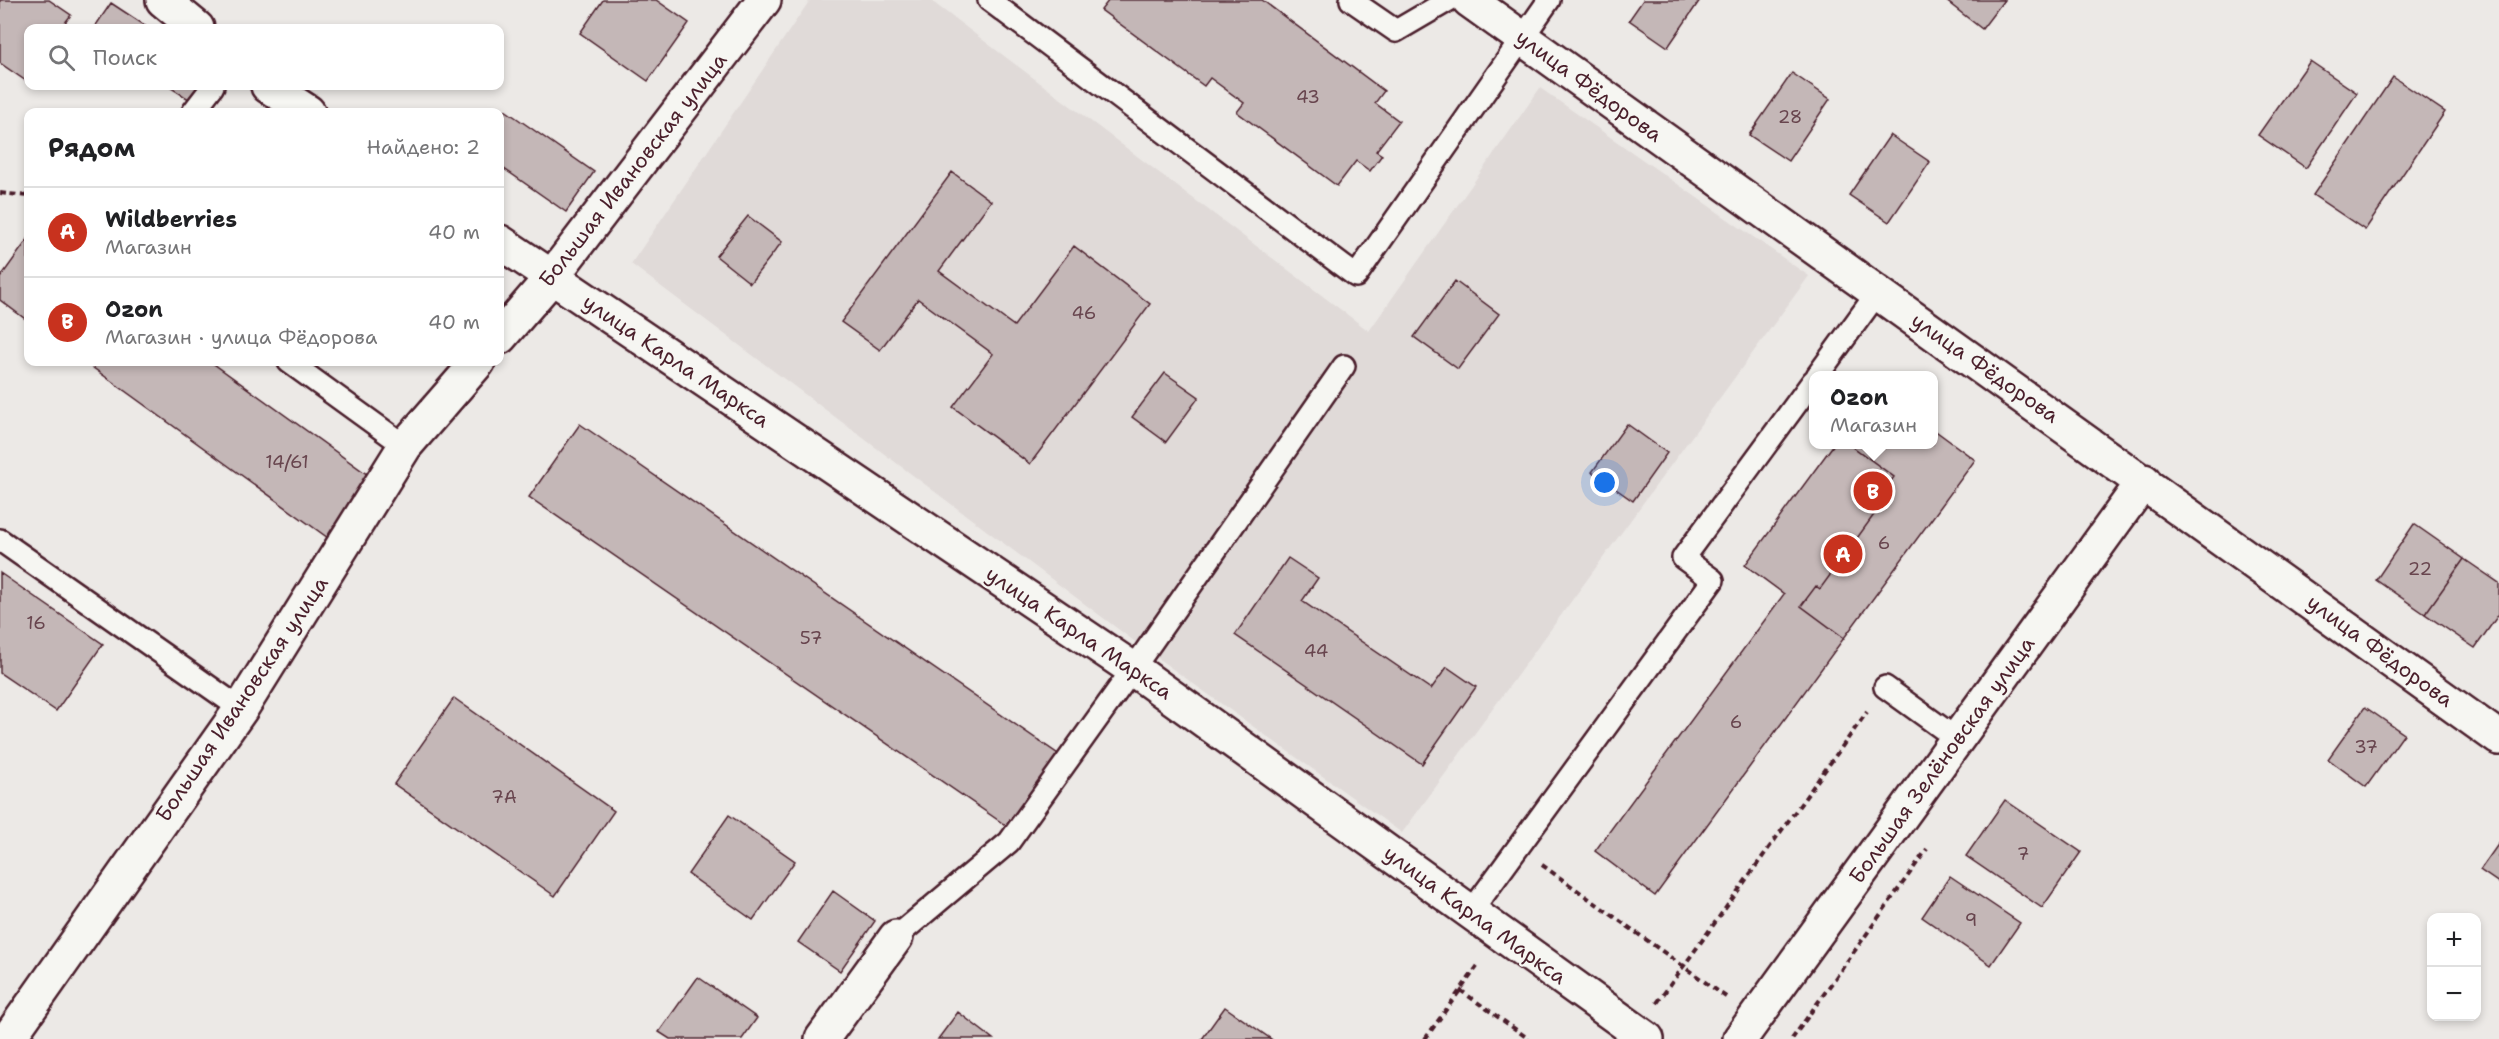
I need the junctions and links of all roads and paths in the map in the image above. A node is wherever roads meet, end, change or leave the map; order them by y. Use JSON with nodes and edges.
{"nodes":[{"id":1,"x":162,"y":0,"type":"edge"},
{"id":2,"x":764,"y":0,"type":"edge"},
{"id":3,"x":989,"y":0,"type":"edge"},
{"id":4,"x":1351,"y":0,"type":"edge"},
{"id":5,"x":1449,"y":0,"type":"edge"},
{"id":6,"x":1470,"y":0,"type":"edge"},
{"id":7,"x":1549,"y":0,"type":"edge"},
{"id":8,"x":192,"y":24,"type":"edge"},
{"id":9,"x":1522,"y":37,"type":"junction"},
{"id":10,"x":210,"y":90,"type":"edge"},
{"id":11,"x":274,"y":90,"type":"edge"},
{"id":12,"x":196,"y":108,"type":"edge"},
{"id":13,"x":302,"y":108,"type":"edge"},
{"id":14,"x":0,"y":193,"type":"edge"},
{"id":15,"x":24,"y":196,"type":"edge"},
{"id":16,"x":504,"y":245,"type":"edge"},
{"id":17,"x":551,"y":278,"type":"junction"},
{"id":18,"x":1878,"y":292,"type":"junction"},
{"id":19,"x":504,"y":332,"type":"edge"},
{"id":20,"x":295,"y":366,"type":"edge"},
{"id":21,"x":475,"y":366,"type":"edge"},
{"id":22,"x":1344,"y":366,"type":"dead end"},
{"id":23,"x":1820,"y":371,"type":"edge"},
{"id":24,"x":1809,"y":386,"type":"edge"},
{"id":25,"x":405,"y":446,"type":"junction"},
{"id":26,"x":2144,"y":481,"type":"junction"},
{"id":27,"x":0,"y":540,"type":"edge"},
{"id":28,"x":1133,"y":669,"type":"junction"},
{"id":29,"x":1885,"y":687,"type":"joint"},
{"id":30,"x":241,"y":709,"type":"junction"},
{"id":31,"x":2499,"y":738,"type":"edge"},
{"id":32,"x":1958,"y":739,"type":"junction"},
{"id":33,"x":1518,"y":847,"type":"junction"},
{"id":34,"x":1471,"y":912,"type":"junction"},
{"id":35,"x":1501,"y":934,"type":"junction"},
{"id":36,"x":896,"y":937,"type":"joint"},
{"id":37,"x":1684,"y":966,"type":"junction"},
{"id":38,"x":1460,"y":990,"type":"junction"},
{"id":39,"x":1748,"y":1028,"type":"edge"},
{"id":40,"x":7,"y":1031,"type":"edge"},
{"id":41,"x":822,"y":1039,"type":"edge"},
{"id":42,"x":1425,"y":1039,"type":"edge"},
{"id":43,"x":1529,"y":1039,"type":"edge"},
{"id":44,"x":1647,"y":1039,"type":"edge"}],
"edges":[{"from":1,"to":8,"type":"street"},
{"from":2,"to":17,"type":"street","name":"Большая Ивановская улица"},
{"from":3,"to":9,"type":"lane"},
{"from":4,"to":5,"type":"lane"},
{"from":6,"to":9,"type":"street","name":"улица Фёдорова"},
{"from":7,"to":9,"type":"lane"},
{"from":9,"to":18,"type":"street","name":"улица Фёдорова"},
{"from":10,"to":12,"type":"lane"},
{"from":11,"to":13,"type":"street"},
{"from":14,"to":15,"type":"path"},
{"from":16,"to":17,"type":"street","name":"улица Карла Маркса"},
{"from":17,"to":19,"type":"street","name":"Большая Ивановская улица"},
{"from":17,"to":28,"type":"street","name":"улица Карла Маркса"},
{"from":18,"to":23,"type":"lane"},
{"from":18,"to":26,"type":"street","name":"улица Фёдорова"},
{"from":20,"to":25,"type":"lane"},
{"from":21,"to":25,"type":"street","name":"Большая Ивановская улица"},
{"from":22,"to":28,"type":"lane"},
{"from":24,"to":33,"type":"lane"},
{"from":25,"to":30,"type":"street","name":"Большая Ивановская улица"},
{"from":26,"to":31,"type":"street","name":"улица Фёдорова"},
{"from":26,"to":32,"type":"street","name":"Большая Зелёновская улица"},
{"from":27,"to":30,"type":"lane"},
{"from":28,"to":34,"type":"street","name":"улица Карла Маркса"},
{"from":28,"to":36,"type":"lane"},
{"from":29,"to":32,"type":"lane"},
{"from":29,"to":37,"type":"path"},
{"from":30,"to":40,"type":"street","name":"Большая Ивановская улица"},
{"from":32,"to":39,"type":"street","name":"Большая Зелёновская улица"},
{"from":33,"to":34,"type":"lane"},
{"from":33,"to":37,"type":"path"},
{"from":34,"to":35,"type":"street","name":"улица Карла Маркса"},
{"from":35,"to":38,"type":"path"},
{"from":35,"to":44,"type":"street","name":"улица Карла Маркса"},
{"from":36,"to":41,"type":"street"},
{"from":37,"to":39,"type":"path"},
{"from":38,"to":42,"type":"path"},
{"from":38,"to":43,"type":"path"}]}
